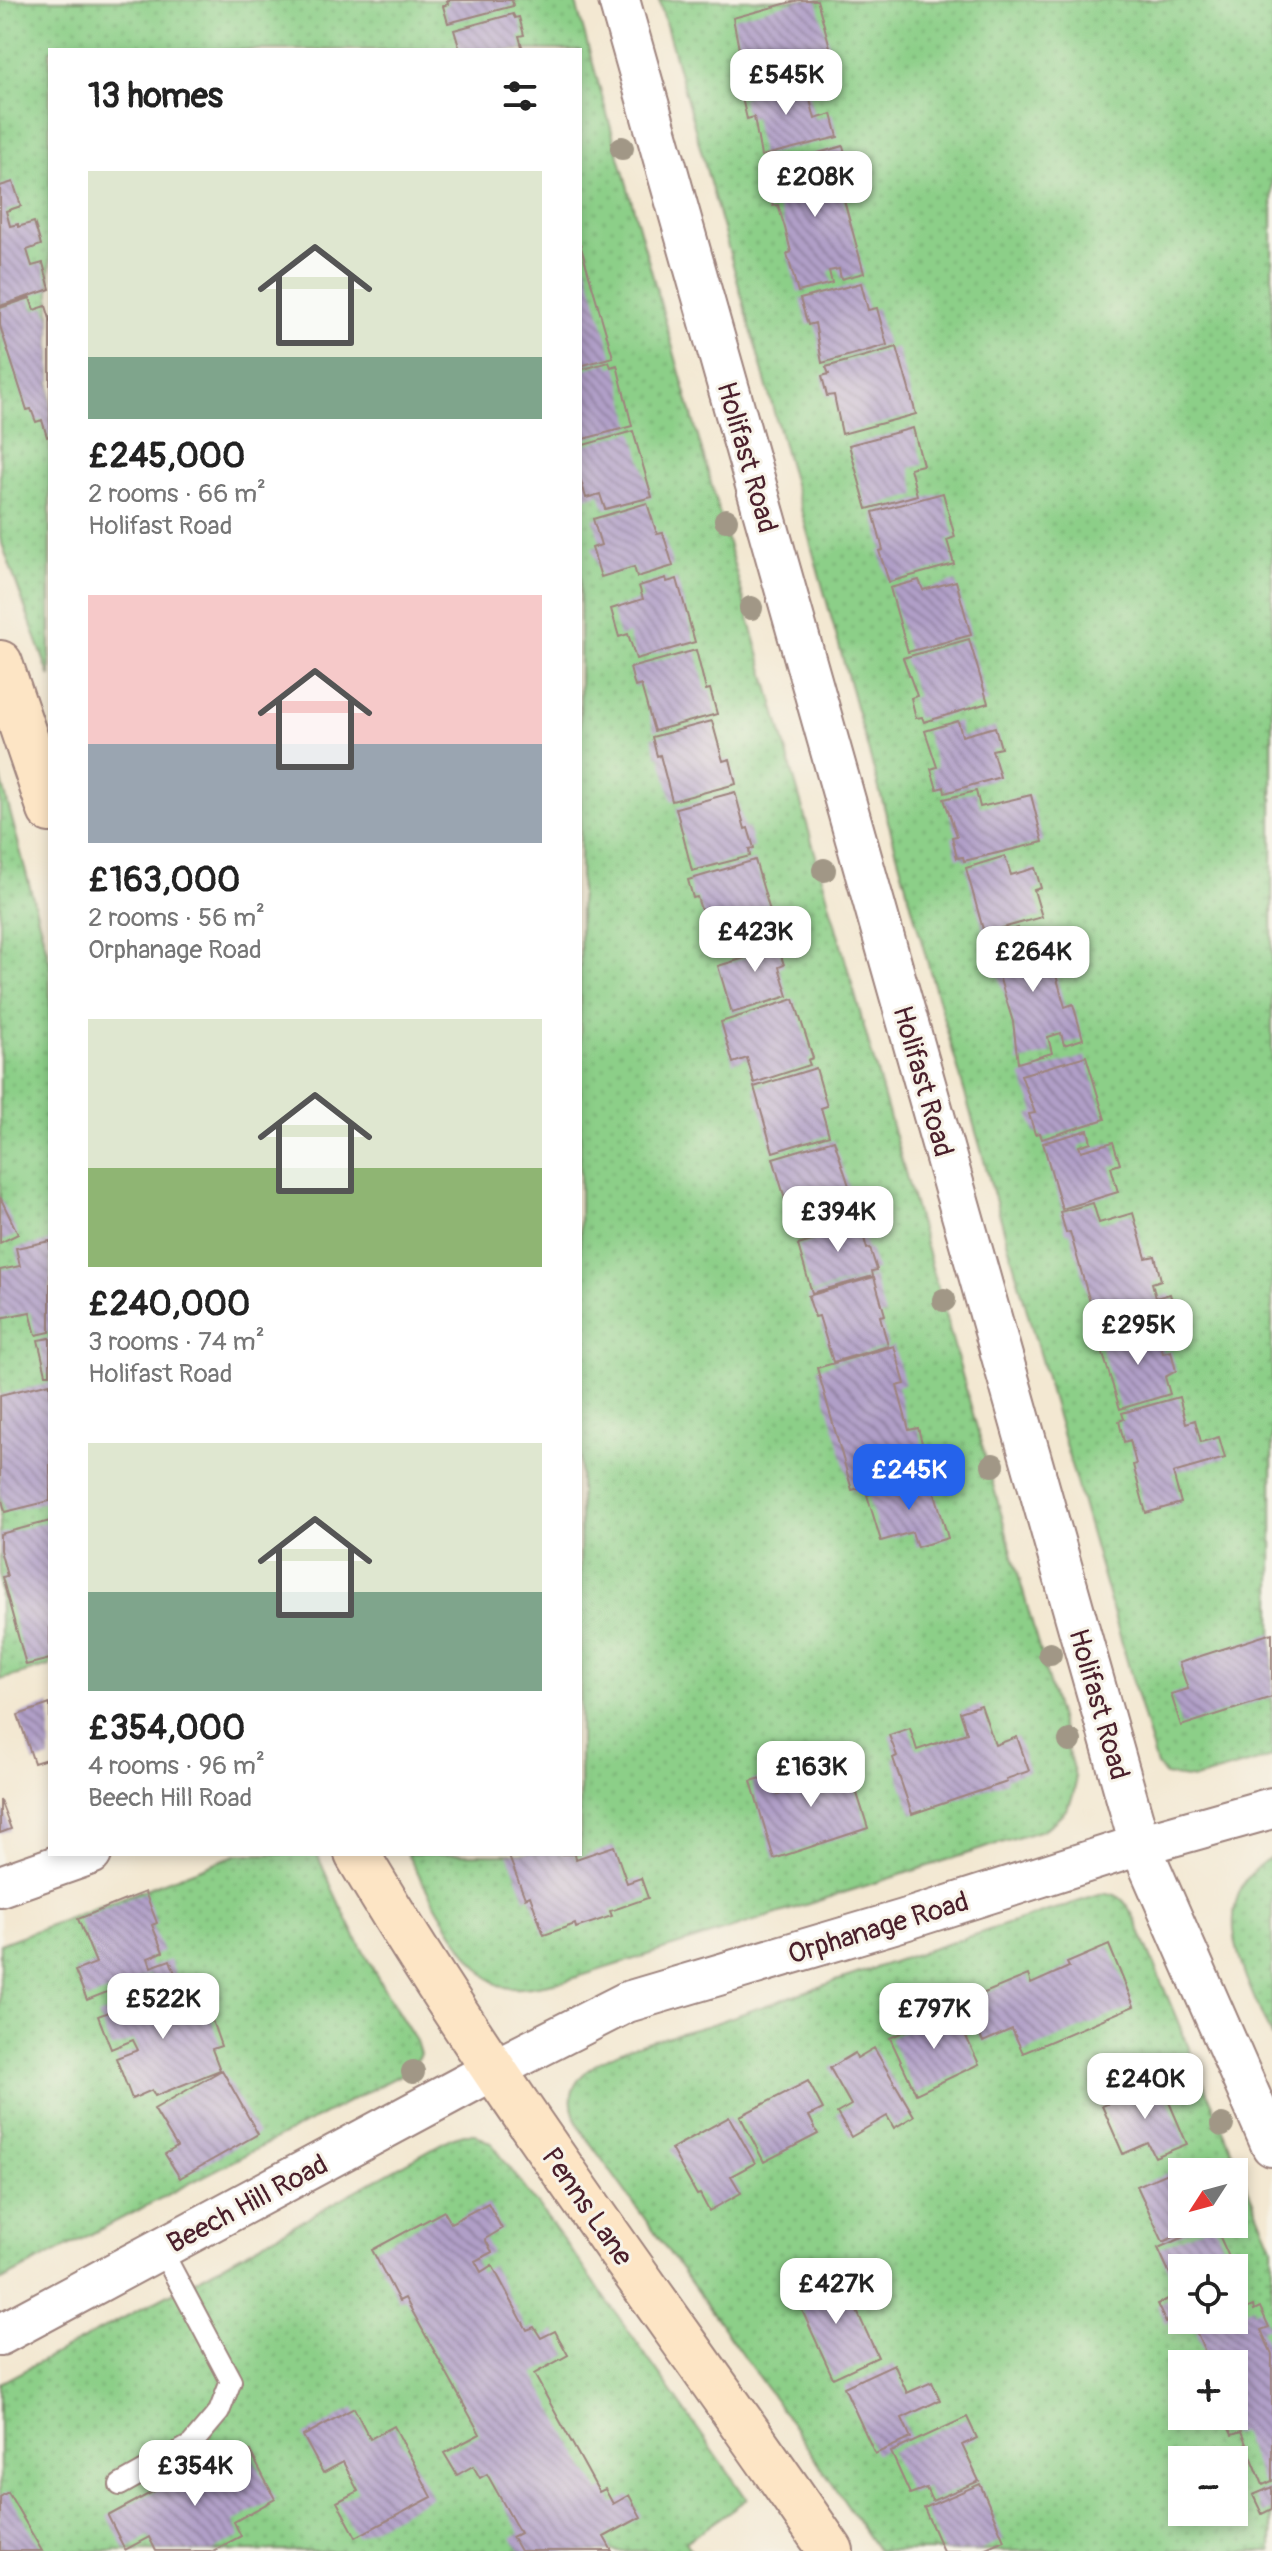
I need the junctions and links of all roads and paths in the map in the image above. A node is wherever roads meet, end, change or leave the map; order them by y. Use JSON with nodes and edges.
{"nodes":[{"id":1,"x":619,"y":0,"type":"edge"},
{"id":2,"x":0,"y":663,"type":"edge"},
{"id":3,"x":48,"y":804,"type":"edge"},
{"id":4,"x":1272,"y":1808,"type":"edge"},
{"id":5,"x":1140,"y":1845,"type":"junction"},
{"id":6,"x":85,"y":1856,"type":"edge"},
{"id":7,"x":358,"y":1856,"type":"edge"},
{"id":8,"x":0,"y":1886,"type":"edge"},
{"id":9,"x":493,"y":2070,"type":"junction"},
{"id":10,"x":1272,"y":2146,"type":"edge"},
{"id":11,"x":161,"y":2249,"type":"junction"},
{"id":12,"x":0,"y":2335,"type":"edge"},
{"id":13,"x":120,"y":2485,"type":"dead end"},
{"id":14,"x":831,"y":2551,"type":"edge"}],
"edges":[{"from":1,"to":5,"type":"street","name":"Holifast Road"},
{"from":2,"to":3,"type":"main road"},
{"from":4,"to":5,"type":"street","name":"Orphanage Road"},
{"from":5,"to":9,"type":"street","name":"Orphanage Road"},
{"from":5,"to":10,"type":"street","name":"Holifast Road"},
{"from":6,"to":8,"type":"street"},
{"from":7,"to":9,"type":"main road","name":"Penns Lane"},
{"from":9,"to":11,"type":"street","name":"Beech Hill Road"},
{"from":9,"to":14,"type":"main road","name":"Penns Lane"},
{"from":11,"to":12,"type":"street","name":"Beech Hill Road"},
{"from":11,"to":13,"type":"lane"}]}
